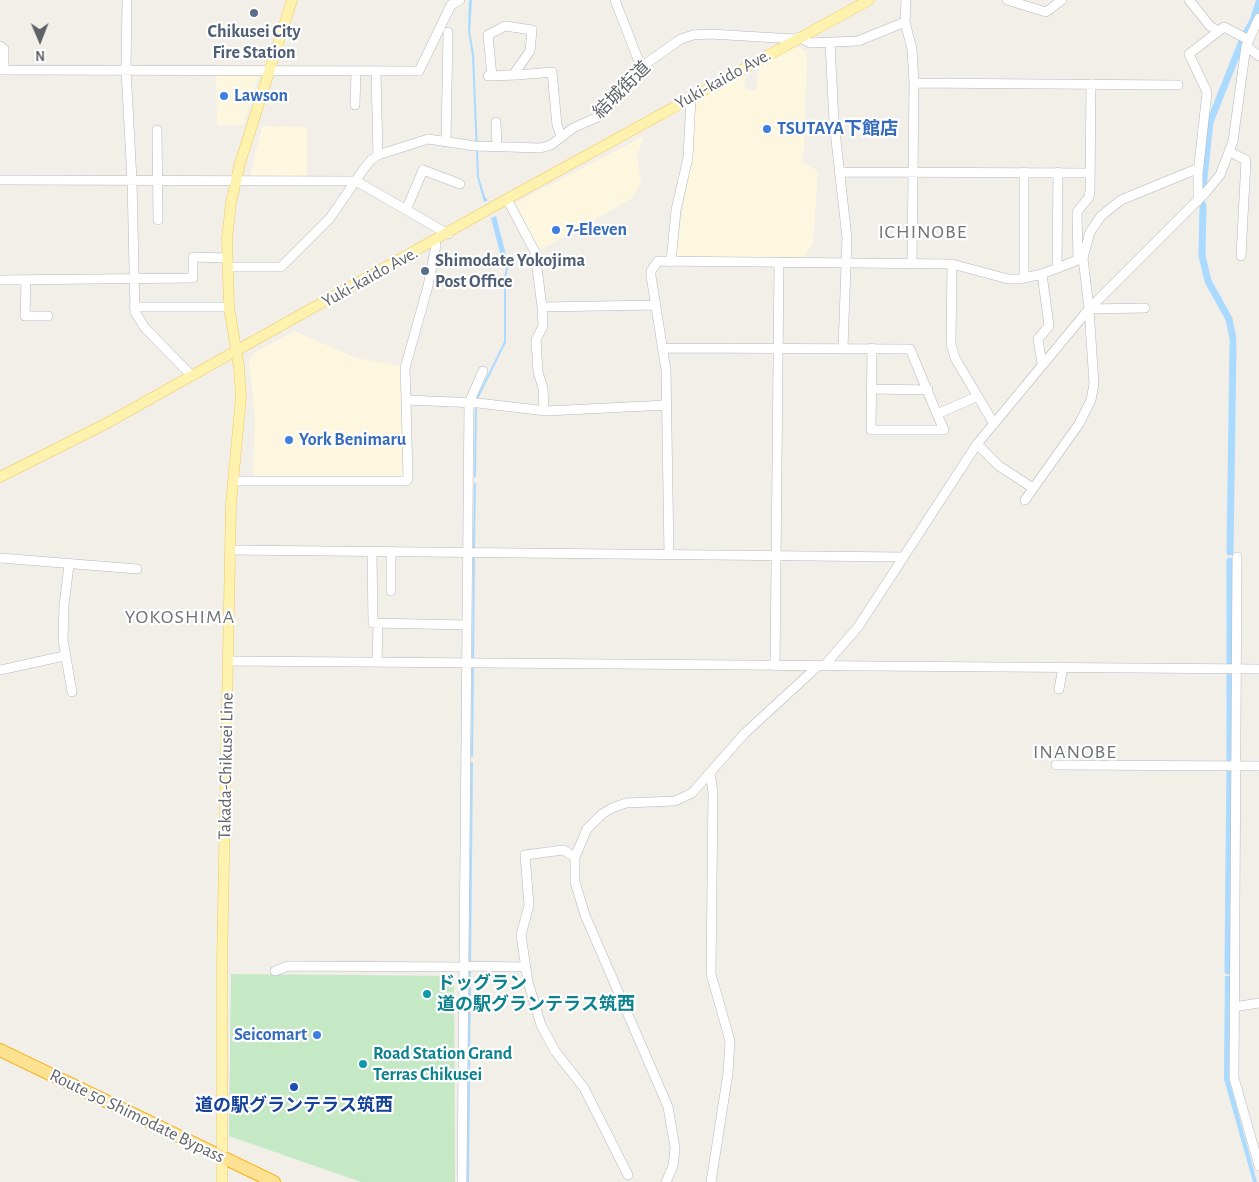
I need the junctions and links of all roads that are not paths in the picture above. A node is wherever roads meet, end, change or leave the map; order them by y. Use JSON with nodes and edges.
{"nodes":[{"id":1,"x":127,"y":0,"type":"edge"},
{"id":2,"x":292,"y":0,"type":"edge"},
{"id":3,"x":460,"y":0,"type":"edge"},
{"id":4,"x":615,"y":0,"type":"edge"},
{"id":5,"x":869,"y":0,"type":"edge"},
{"id":6,"x":906,"y":0,"type":"edge"},
{"id":7,"x":1006,"y":0,"type":"edge"},
{"id":8,"x":1062,"y":0,"type":"edge"},
{"id":9,"x":1189,"y":0,"type":"edge"},
{"id":10,"x":1259,"y":18,"type":"edge"},
{"id":11,"x":905,"y":22,"type":"junction"},
{"id":12,"x":1218,"y":31,"type":"junction"},
{"id":13,"x":448,"y":32,"type":"dead end"},
{"id":14,"x":797,"y":38,"type":"junction"},
{"id":15,"x":830,"y":43,"type":"junction"},
{"id":16,"x":1248,"y":43,"type":"junction"},
{"id":17,"x":0,"y":46,"type":"edge"},
{"id":18,"x":1259,"y":56,"type":"edge"},
{"id":19,"x":641,"y":67,"type":"junction"},
{"id":20,"x":2,"y":70,"type":"edge"},
{"id":21,"x":126,"y":70,"type":"junction"},
{"id":22,"x":270,"y":71,"type":"junction"},
{"id":23,"x":356,"y":71,"type":"junction"},
{"id":24,"x":376,"y":71,"type":"junction"},
{"id":25,"x":514,"y":75,"type":"junction"},
{"id":26,"x":914,"y":83,"type":"junction"},
{"id":27,"x":1091,"y":84,"type":"junction"},
{"id":28,"x":1178,"y":85,"type":"dead end"},
{"id":29,"x":691,"y":97,"type":"junction"},
{"id":30,"x":355,"y":105,"type":"dead end"},
{"id":31,"x":496,"y":122,"type":"dead end"},
{"id":32,"x":157,"y":130,"type":"dead end"},
{"id":33,"x":561,"y":136,"type":"junction"},
{"id":34,"x":446,"y":142,"type":"junction"},
{"id":35,"x":496,"y":147,"type":"junction"},
{"id":36,"x":1230,"y":152,"type":"junction"},
{"id":37,"x":378,"y":156,"type":"junction"},
{"id":38,"x":1199,"y":168,"type":"junction"},
{"id":39,"x":913,"y":170,"type":"junction"},
{"id":40,"x":839,"y":172,"type":"junction"},
{"id":41,"x":1024,"y":172,"type":"junction"},
{"id":42,"x":1058,"y":172,"type":"junction"},
{"id":43,"x":1090,"y":172,"type":"junction"},
{"id":44,"x":0,"y":180,"type":"edge"},
{"id":45,"x":132,"y":180,"type":"junction"},
{"id":46,"x":158,"y":180,"type":"junction"},
{"id":47,"x":236,"y":180,"type":"junction"},
{"id":48,"x":356,"y":181,"type":"junction"},
{"id":49,"x":460,"y":184,"type":"dead end"},
{"id":50,"x":506,"y":199,"type":"junction"},
{"id":51,"x":1198,"y":201,"type":"junction"},
{"id":52,"x":406,"y":210,"type":"junction"},
{"id":53,"x":158,"y":220,"type":"dead end"},
{"id":54,"x":448,"y":234,"type":"junction"},
{"id":55,"x":434,"y":241,"type":"junction"},
{"id":56,"x":1241,"y":256,"type":"dead end"},
{"id":57,"x":1080,"y":259,"type":"junction"},
{"id":58,"x":227,"y":262,"type":"junction"},
{"id":59,"x":671,"y":262,"type":"junction"},
{"id":60,"x":779,"y":262,"type":"junction"},
{"id":61,"x":845,"y":264,"type":"junction"},
{"id":62,"x":912,"y":264,"type":"junction"},
{"id":63,"x":952,"y":264,"type":"junction"},
{"id":64,"x":1057,"y":268,"type":"junction"},
{"id":65,"x":1042,"y":274,"type":"junction"},
{"id":66,"x":1024,"y":278,"type":"junction"},
{"id":67,"x":0,"y":280,"type":"edge"},
{"id":68,"x":26,"y":280,"type":"junction"},
{"id":69,"x":133,"y":280,"type":"junction"},
{"id":70,"x":655,"y":305,"type":"junction"},
{"id":71,"x":134,"y":307,"type":"junction"},
{"id":72,"x":229,"y":307,"type":"junction"},
{"id":73,"x":542,"y":307,"type":"junction"},
{"id":74,"x":1145,"y":308,"type":"dead end"},
{"id":75,"x":1089,"y":309,"type":"junction"},
{"id":76,"x":48,"y":316,"type":"dead end"},
{"id":77,"x":663,"y":348,"type":"junction"},
{"id":78,"x":779,"y":348,"type":"junction"},
{"id":79,"x":843,"y":348,"type":"junction"},
{"id":80,"x":872,"y":348,"type":"junction"},
{"id":81,"x":236,"y":351,"type":"junction"},
{"id":82,"x":1042,"y":364,"type":"junction"},
{"id":83,"x":482,"y":371,"type":"dead end"},
{"id":84,"x":192,"y":376,"type":"junction"},
{"id":85,"x":871,"y":389,"type":"junction"},
{"id":86,"x":928,"y":390,"type":"junction"},
{"id":87,"x":976,"y":397,"type":"junction"},
{"id":88,"x":406,"y":400,"type":"junction"},
{"id":89,"x":473,"y":403,"type":"junction"},
{"id":90,"x":667,"y":405,"type":"junction"},
{"id":91,"x":544,"y":411,"type":"junction"},
{"id":92,"x":937,"y":414,"type":"junction"},
{"id":93,"x":994,"y":424,"type":"junction"},
{"id":94,"x":977,"y":444,"type":"junction"},
{"id":95,"x":0,"y":477,"type":"edge"},
{"id":96,"x":233,"y":480,"type":"junction"},
{"id":97,"x":1033,"y":488,"type":"junction"},
{"id":98,"x":1025,"y":500,"type":"dead end"},
{"id":99,"x":230,"y":550,"type":"junction"},
{"id":100,"x":372,"y":552,"type":"junction"},
{"id":101,"x":391,"y":552,"type":"junction"},
{"id":102,"x":468,"y":552,"type":"junction"},
{"id":103,"x":669,"y":555,"type":"junction"},
{"id":104,"x":777,"y":555,"type":"junction"},
{"id":105,"x":904,"y":557,"type":"junction"},
{"id":106,"x":1237,"y":557,"type":"dead end"},
{"id":107,"x":0,"y":558,"type":"edge"},
{"id":108,"x":69,"y":565,"type":"junction"},
{"id":109,"x":137,"y":569,"type":"dead end"},
{"id":110,"x":391,"y":591,"type":"dead end"},
{"id":111,"x":378,"y":624,"type":"junction"},
{"id":112,"x":467,"y":625,"type":"junction"},
{"id":113,"x":64,"y":656,"type":"junction"},
{"id":114,"x":228,"y":661,"type":"junction"},
{"id":115,"x":377,"y":662,"type":"junction"},
{"id":116,"x":471,"y":662,"type":"junction"},
{"id":117,"x":776,"y":666,"type":"junction"},
{"id":118,"x":821,"y":666,"type":"junction"},
{"id":119,"x":1063,"y":667,"type":"junction"},
{"id":120,"x":1237,"y":669,"type":"junction"},
{"id":121,"x":1259,"y":669,"type":"edge"},
{"id":122,"x":0,"y":670,"type":"edge"},
{"id":123,"x":1060,"y":688,"type":"dead end"},
{"id":124,"x":72,"y":692,"type":"dead end"},
{"id":125,"x":1056,"y":765,"type":"dead end"},
{"id":126,"x":1237,"y":766,"type":"junction"},
{"id":127,"x":1259,"y":766,"type":"edge"},
{"id":128,"x":710,"y":774,"type":"junction"},
{"id":129,"x":575,"y":857,"type":"junction"},
{"id":130,"x":467,"y":966,"type":"junction"},
{"id":131,"x":526,"y":966,"type":"junction"},
{"id":132,"x":275,"y":971,"type":"dead end"},
{"id":133,"x":1259,"y":1003,"type":"edge"},
{"id":134,"x":1234,"y":1007,"type":"junction"},
{"id":135,"x":0,"y":1050,"type":"edge"},
{"id":136,"x":222,"y":1158,"type":"junction"},
{"id":137,"x":1259,"y":1166,"type":"edge"},
{"id":138,"x":628,"y":1175,"type":"dead end"},
{"id":139,"x":222,"y":1182,"type":"edge"},
{"id":140,"x":274,"y":1182,"type":"edge"},
{"id":141,"x":462,"y":1182,"type":"edge"},
{"id":142,"x":666,"y":1182,"type":"edge"},
{"id":143,"x":711,"y":1182,"type":"edge"}],
"edges":[{"from":1,"to":21,"type":"street"},
{"from":2,"to":22,"type":"main road","name":"Takada-Chikusei Line"},
{"from":3,"to":24,"type":"street"},
{"from":4,"to":19,"type":"street"},
{"from":5,"to":14,"type":"main road","name":"Yuki-kaido Ave."},
{"from":6,"to":11,"type":"street"},
{"from":7,"to":8,"type":"street"},
{"from":9,"to":12,"type":"street"},
{"from":10,"to":16,"type":"street"},
{"from":11,"to":15,"type":"street","name":"結城街道"},
{"from":11,"to":26,"type":"street"},
{"from":12,"to":16,"type":"street"},
{"from":12,"to":38,"type":"street"},
{"from":13,"to":34,"type":"street"},
{"from":14,"to":15,"type":"street","name":"結城街道"},
{"from":14,"to":19,"type":"street","name":"結城街道"},
{"from":14,"to":29,"type":"main road","name":"Yuki-kaido Ave."},
{"from":15,"to":40,"type":"street"},
{"from":16,"to":18,"type":"street"},
{"from":16,"to":36,"type":"street"},
{"from":17,"to":20,"type":"street"},
{"from":19,"to":33,"type":"street","name":"結城街道"},
{"from":20,"to":21,"type":"street"},
{"from":21,"to":22,"type":"street"},
{"from":21,"to":45,"type":"street"},
{"from":22,"to":23,"type":"street"},
{"from":22,"to":47,"type":"main road","name":"Takada-Chikusei Line"},
{"from":23,"to":24,"type":"street"},
{"from":23,"to":30,"type":"street"},
{"from":24,"to":37,"type":"street"},
{"from":25,"to":25,"type":"street"},
{"from":25,"to":33,"type":"street"},
{"from":26,"to":27,"type":"street"},
{"from":26,"to":39,"type":"street"},
{"from":27,"to":28,"type":"street"},
{"from":27,"to":43,"type":"street"},
{"from":29,"to":50,"type":"main road","name":"Yuki-kaido Ave."},
{"from":29,"to":59,"type":"street"},
{"from":31,"to":35,"type":"street"},
{"from":32,"to":46,"type":"street"},
{"from":33,"to":35,"type":"street","name":"結城街道"},
{"from":34,"to":35,"type":"street","name":"結城街道"},
{"from":34,"to":37,"type":"street","name":"結城街道"},
{"from":36,"to":51,"type":"street"},
{"from":36,"to":56,"type":"street"},
{"from":37,"to":48,"type":"street"},
{"from":38,"to":51,"type":"street"},
{"from":38,"to":57,"type":"street"},
{"from":39,"to":40,"type":"street"},
{"from":39,"to":41,"type":"street"},
{"from":39,"to":62,"type":"street"},
{"from":40,"to":61,"type":"street"},
{"from":41,"to":42,"type":"street"},
{"from":41,"to":66,"type":"street"},
{"from":42,"to":43,"type":"street"},
{"from":42,"to":64,"type":"street"},
{"from":43,"to":57,"type":"street"},
{"from":44,"to":45,"type":"street"},
{"from":45,"to":46,"type":"street"},
{"from":45,"to":69,"type":"street"},
{"from":46,"to":47,"type":"street"},
{"from":46,"to":53,"type":"street"},
{"from":47,"to":48,"type":"street"},
{"from":47,"to":58,"type":"main road","name":"Takada-Chikusei Line"},
{"from":48,"to":52,"type":"street"},
{"from":48,"to":58,"type":"street"},
{"from":49,"to":52,"type":"street"},
{"from":50,"to":54,"type":"main road","name":"Yuki-kaido Ave."},
{"from":50,"to":73,"type":"street"},
{"from":51,"to":75,"type":"street"},
{"from":52,"to":54,"type":"street"},
{"from":54,"to":55,"type":"main road","name":"Yuki-kaido Ave."},
{"from":55,"to":81,"type":"main road","name":"Yuki-kaido Ave."},
{"from":55,"to":88,"type":"street"},
{"from":57,"to":64,"type":"street"},
{"from":57,"to":75,"type":"street"},
{"from":58,"to":69,"type":"street"},
{"from":58,"to":72,"type":"main road","name":"Takada-Chikusei Line"},
{"from":59,"to":60,"type":"street"},
{"from":59,"to":70,"type":"street"},
{"from":60,"to":61,"type":"street"},
{"from":60,"to":78,"type":"street"},
{"from":61,"to":62,"type":"street"},
{"from":61,"to":79,"type":"street"},
{"from":62,"to":63,"type":"street"},
{"from":63,"to":66,"type":"street"},
{"from":63,"to":87,"type":"street"},
{"from":64,"to":65,"type":"street"},
{"from":65,"to":66,"type":"street"},
{"from":65,"to":82,"type":"street"},
{"from":67,"to":68,"type":"street"},
{"from":68,"to":69,"type":"street"},
{"from":68,"to":76,"type":"street"},
{"from":69,"to":71,"type":"street"},
{"from":70,"to":73,"type":"street"},
{"from":70,"to":77,"type":"street"},
{"from":71,"to":72,"type":"street"},
{"from":71,"to":84,"type":"street"},
{"from":72,"to":81,"type":"main road","name":"Takada-Chikusei Line"},
{"from":73,"to":91,"type":"street"},
{"from":74,"to":75,"type":"street"},
{"from":75,"to":82,"type":"street"},
{"from":75,"to":97,"type":"street"},
{"from":77,"to":78,"type":"street"},
{"from":77,"to":90,"type":"street"},
{"from":78,"to":79,"type":"street"},
{"from":78,"to":104,"type":"street"},
{"from":79,"to":80,"type":"street"},
{"from":80,"to":85,"type":"street"},
{"from":80,"to":86,"type":"street"},
{"from":81,"to":84,"type":"main road","name":"Yuki-kaido Ave."},
{"from":81,"to":96,"type":"main road","name":"Takada-Chikusei Line"},
{"from":82,"to":93,"type":"street"},
{"from":83,"to":89,"type":"street"},
{"from":84,"to":95,"type":"main road","name":"Yuki-kaido Ave."},
{"from":85,"to":86,"type":"street"},
{"from":85,"to":92,"type":"street"},
{"from":86,"to":92,"type":"street"},
{"from":87,"to":92,"type":"street"},
{"from":87,"to":93,"type":"street"},
{"from":88,"to":89,"type":"street"},
{"from":88,"to":96,"type":"street"},
{"from":89,"to":91,"type":"street"},
{"from":89,"to":102,"type":"street"},
{"from":90,"to":91,"type":"street"},
{"from":90,"to":103,"type":"street"},
{"from":93,"to":94,"type":"street"},
{"from":94,"to":97,"type":"street"},
{"from":94,"to":105,"type":"street"},
{"from":96,"to":99,"type":"main road","name":"Takada-Chikusei Line"},
{"from":97,"to":98,"type":"street"},
{"from":99,"to":100,"type":"street"},
{"from":99,"to":114,"type":"main road","name":"Takada-Chikusei Line"},
{"from":100,"to":101,"type":"street"},
{"from":100,"to":111,"type":"street"},
{"from":101,"to":102,"type":"street"},
{"from":101,"to":110,"type":"street"},
{"from":102,"to":103,"type":"street"},
{"from":102,"to":112,"type":"street"},
{"from":103,"to":104,"type":"street"},
{"from":104,"to":105,"type":"street"},
{"from":104,"to":117,"type":"street"},
{"from":105,"to":118,"type":"street"},
{"from":106,"to":120,"type":"street"},
{"from":107,"to":108,"type":"street"},
{"from":108,"to":109,"type":"street"},
{"from":108,"to":113,"type":"street"},
{"from":111,"to":112,"type":"street"},
{"from":111,"to":115,"type":"street"},
{"from":112,"to":116,"type":"street"},
{"from":113,"to":122,"type":"street"},
{"from":113,"to":124,"type":"street"},
{"from":114,"to":115,"type":"street"},
{"from":114,"to":136,"type":"main road","name":"Takada-Chikusei Line"},
{"from":115,"to":116,"type":"street"},
{"from":116,"to":117,"type":"street"},
{"from":116,"to":130,"type":"street"},
{"from":117,"to":118,"type":"street"},
{"from":118,"to":119,"type":"street"},
{"from":118,"to":128,"type":"street"},
{"from":119,"to":120,"type":"street"},
{"from":119,"to":123,"type":"street"},
{"from":120,"to":121,"type":"street"},
{"from":120,"to":126,"type":"street"},
{"from":125,"to":126,"type":"street"},
{"from":126,"to":127,"type":"street"},
{"from":126,"to":134,"type":"street"},
{"from":128,"to":129,"type":"street"},
{"from":128,"to":143,"type":"street"},
{"from":129,"to":131,"type":"street"},
{"from":129,"to":142,"type":"street"},
{"from":130,"to":131,"type":"street"},
{"from":130,"to":132,"type":"street"},
{"from":130,"to":141,"type":"street"},
{"from":131,"to":138,"type":"street"},
{"from":133,"to":134,"type":"street"},
{"from":134,"to":137,"type":"street"},
{"from":135,"to":136,"type":"highway","name":"Route 50 Shimodate Bypass"},
{"from":136,"to":139,"type":"main road","name":"Takada-Chikusei Line"},
{"from":136,"to":140,"type":"highway","name":"Route 50 Shimodate Bypass"}]}
